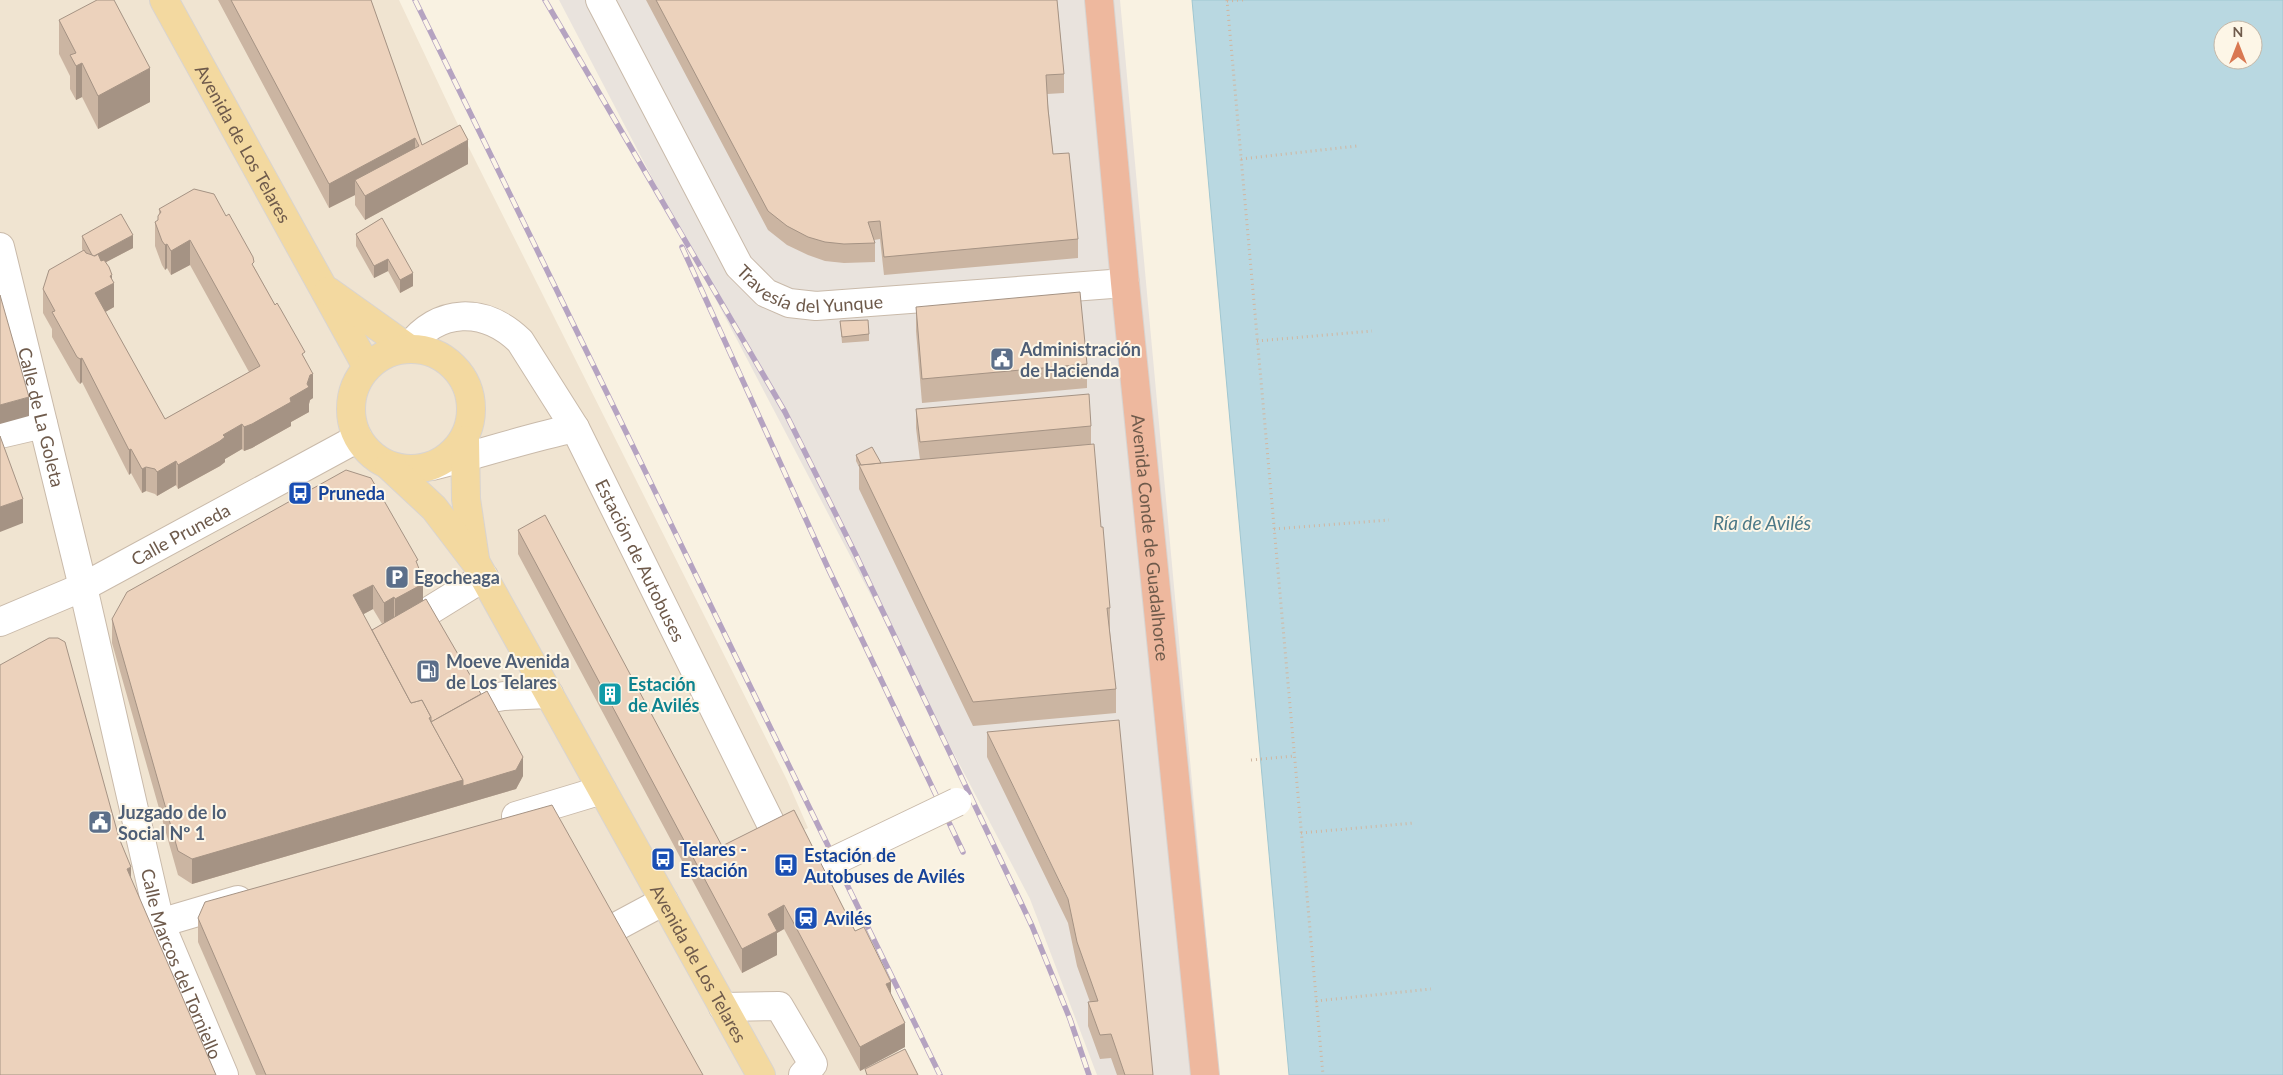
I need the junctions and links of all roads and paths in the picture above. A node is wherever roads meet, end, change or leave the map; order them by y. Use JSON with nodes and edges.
{"nodes":[{"id":1,"x":164,"y":0,"type":"edge"},
{"id":2,"x":600,"y":0,"type":"edge"},
{"id":3,"x":1099,"y":0,"type":"edge"},
{"id":4,"x":1227,"y":0,"type":"edge"},
{"id":5,"x":1243,"y":0,"type":"edge"},
{"id":6,"x":1357,"y":146,"type":"dead end"},
{"id":7,"x":1241,"y":159,"type":"junction"},
{"id":8,"x":0,"y":247,"type":"edge"},
{"id":9,"x":1125,"y":284,"type":"junction"},
{"id":10,"x":322,"y":287,"type":"junction"},
{"id":11,"x":1372,"y":331,"type":"dead end"},
{"id":12,"x":1257,"y":341,"type":"junction"},
{"id":13,"x":408,"y":348,"type":"junction"},
{"id":14,"x":367,"y":367,"type":"junction"},
{"id":15,"x":43,"y":424,"type":"junction"},
{"id":16,"x":575,"y":428,"type":"junction"},
{"id":17,"x":0,"y":434,"type":"edge"},
{"id":18,"x":358,"y":438,"type":"junction"},
{"id":19,"x":500,"y":448,"type":"junction"},
{"id":20,"x":464,"y":449,"type":"junction"},
{"id":21,"x":389,"y":466,"type":"junction"},
{"id":22,"x":466,"y":499,"type":"junction"},
{"id":23,"x":1389,"y":520,"type":"dead end"},
{"id":24,"x":1274,"y":529,"type":"junction"},
{"id":25,"x":480,"y":570,"type":"junction"},
{"id":26,"x":83,"y":587,"type":"junction"},
{"id":27,"x":429,"y":611,"type":"edge"},
{"id":28,"x":0,"y":622,"type":"edge"},
{"id":29,"x":549,"y":694,"type":"junction"},
{"id":30,"x":481,"y":700,"type":"edge"},
{"id":31,"x":1294,"y":756,"type":"junction"},
{"id":32,"x":1250,"y":760,"type":"dead end"},
{"id":33,"x":602,"y":790,"type":"junction"},
{"id":34,"x":957,"y":802,"type":"dead end"},
{"id":35,"x":1414,"y":823,"type":"dead end"},
{"id":36,"x":489,"y":824,"type":"edge"},
{"id":37,"x":772,"y":826,"type":"edge"},
{"id":38,"x":1301,"y":833,"type":"junction"},
{"id":39,"x":812,"y":871,"type":"edge"},
{"id":40,"x":263,"y":892,"type":"edge"},
{"id":41,"x":664,"y":901,"type":"junction"},
{"id":42,"x":160,"y":923,"type":"junction"},
{"id":43,"x":610,"y":930,"type":"edge"},
{"id":44,"x":1431,"y":989,"type":"dead end"},
{"id":45,"x":1316,"y":1000,"type":"junction"},
{"id":46,"x":723,"y":1007,"type":"junction"},
{"id":47,"x":224,"y":1075,"type":"edge"},
{"id":48,"x":761,"y":1075,"type":"edge"},
{"id":49,"x":803,"y":1075,"type":"edge"},
{"id":50,"x":1205,"y":1075,"type":"edge"},
{"id":51,"x":1323,"y":1075,"type":"edge"}],
"edges":[{"from":1,"to":10,"type":"main road","name":"Avenida de Los Telares"},
{"from":2,"to":9,"type":"street","name":"Travesía del Yunque"},
{"from":3,"to":9,"type":"highway","name":"Avenida Conde de Guadalhorce"},
{"from":4,"to":5,"type":"path"},
{"from":4,"to":7,"type":"path"},
{"from":6,"to":7,"type":"path"},
{"from":7,"to":12,"type":"path"},
{"from":8,"to":15,"type":"street","name":"Calle de La Goleta"},
{"from":9,"to":50,"type":"highway","name":"Avenida Conde de Guadalhorce"},
{"from":10,"to":13,"type":"main road","name":"Avenida de Los Telares"},
{"from":10,"to":14,"type":"main road","name":"Avenida de Los Telares"},
{"from":11,"to":12,"type":"path"},
{"from":12,"to":24,"type":"path"},
{"from":13,"to":14,"type":"main road"},
{"from":13,"to":16,"type":"street","name":"Estación de Autobuses"},
{"from":13,"to":20,"type":"main road"},
{"from":14,"to":18,"type":"main road"},
{"from":15,"to":17,"type":"street"},
{"from":15,"to":26,"type":"street","name":"Calle de La Goleta"},
{"from":16,"to":19,"type":"street"},
{"from":16,"to":37,"type":"street","name":"Estación de Autobuses"},
{"from":18,"to":21,"type":"main road"},
{"from":18,"to":26,"type":"street","name":"Calle Pruneda"},
{"from":19,"to":20,"type":"street"},
{"from":19,"to":22,"type":"street"},
{"from":20,"to":21,"type":"main road"},
{"from":20,"to":22,"type":"main road","name":"Avenida de Los Telares"},
{"from":21,"to":25,"type":"main road","name":"Avenida de Los Telares"},
{"from":22,"to":25,"type":"main road","name":"Avenida de Los Telares"},
{"from":23,"to":24,"type":"path"},
{"from":24,"to":31,"type":"path"},
{"from":25,"to":27,"type":"street"},
{"from":25,"to":29,"type":"main road","name":"Avenida de Los Telares"},
{"from":26,"to":28,"type":"street","name":"Calle Pruneda"},
{"from":26,"to":42,"type":"street","name":"Calle Marcos del Torniello"},
{"from":29,"to":30,"type":"street"},
{"from":29,"to":33,"type":"main road","name":"Avenida de Los Telares"},
{"from":31,"to":32,"type":"path"},
{"from":31,"to":38,"type":"path"},
{"from":33,"to":36,"type":"street"},
{"from":33,"to":41,"type":"main road","name":"Avenida de Los Telares"},
{"from":34,"to":39,"type":"street","bridge":true},
{"from":35,"to":38,"type":"path"},
{"from":38,"to":45,"type":"path"},
{"from":40,"to":42,"type":"street"},
{"from":41,"to":43,"type":"street"},
{"from":41,"to":46,"type":"main road","name":"Avenida de Los Telares"},
{"from":42,"to":47,"type":"street","name":"Calle Marcos del Torniello"},
{"from":44,"to":45,"type":"path"},
{"from":45,"to":51,"type":"path"},
{"from":46,"to":48,"type":"main road","name":"Avenida de Los Telares"},
{"from":46,"to":49,"type":"street"}]}
